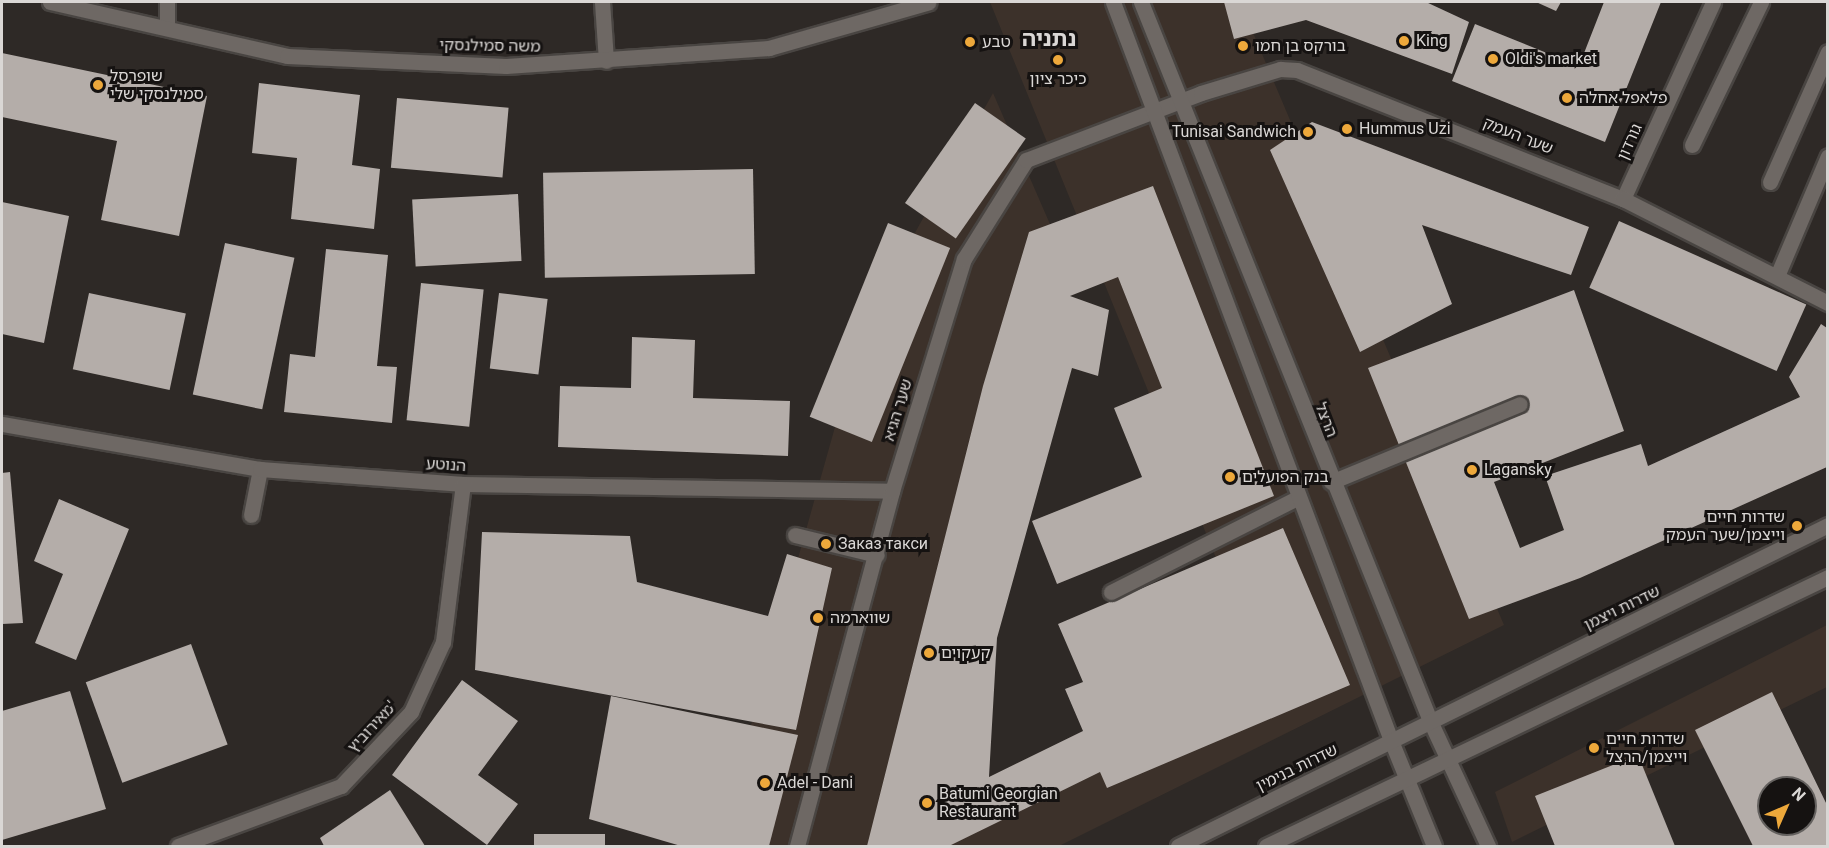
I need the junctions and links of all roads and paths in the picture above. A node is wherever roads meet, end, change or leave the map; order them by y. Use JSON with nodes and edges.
{"nodes":[{"id":1,"x":50,"y":2,"type":"edge"},
{"id":2,"x":167,"y":2,"type":"edge"},
{"id":3,"x":602,"y":2,"type":"edge"},
{"id":4,"x":929,"y":2,"type":"edge"},
{"id":5,"x":1113,"y":2,"type":"edge"},
{"id":6,"x":1141,"y":2,"type":"edge"},
{"id":7,"x":1713,"y":2,"type":"edge"},
{"id":8,"x":1761,"y":2,"type":"edge"},
{"id":9,"x":167,"y":28,"type":"junction"},
{"id":10,"x":1827,"y":52,"type":"edge"},
{"id":11,"x":606,"y":61,"type":"junction"},
{"id":12,"x":1181,"y":100,"type":"junction"},
{"id":13,"x":1152,"y":112,"type":"junction"},
{"id":14,"x":1692,"y":145,"type":"dead end"},
{"id":15,"x":1827,"y":156,"type":"edge"},
{"id":16,"x":1770,"y":182,"type":"dead end"},
{"id":17,"x":1623,"y":199,"type":"junction"},
{"id":18,"x":1777,"y":276,"type":"junction"},
{"id":19,"x":1827,"y":303,"type":"edge"},
{"id":20,"x":1520,"y":404,"type":"dead end"},
{"id":21,"x":2,"y":424,"type":"edge"},
{"id":22,"x":260,"y":469,"type":"junction"},
{"id":23,"x":1331,"y":482,"type":"junction"},
{"id":24,"x":463,"y":484,"type":"junction"},
{"id":25,"x":892,"y":491,"type":"junction"},
{"id":26,"x":1297,"y":498,"type":"junction"},
{"id":27,"x":251,"y":515,"type":"dead end"},
{"id":28,"x":1827,"y":525,"type":"edge"},
{"id":29,"x":795,"y":535,"type":"dead end"},
{"id":30,"x":877,"y":555,"type":"junction"},
{"id":31,"x":1827,"y":577,"type":"edge"},
{"id":32,"x":1111,"y":592,"type":"dead end"},
{"id":33,"x":1431,"y":723,"type":"junction"},
{"id":34,"x":1392,"y":743,"type":"junction"},
{"id":35,"x":1449,"y":759,"type":"junction"},
{"id":36,"x":1406,"y":780,"type":"junction"},
{"id":37,"x":1283,"y":841,"type":"edge"},
{"id":38,"x":178,"y":846,"type":"edge"},
{"id":39,"x":797,"y":846,"type":"edge"},
{"id":40,"x":1178,"y":846,"type":"edge"},
{"id":41,"x":1266,"y":846,"type":"edge"},
{"id":42,"x":1434,"y":846,"type":"edge"},
{"id":43,"x":1488,"y":846,"type":"edge"}],
"edges":[{"from":1,"to":9,"type":"street","name":"משה סמילנסקי"},
{"from":2,"to":9,"type":"street"},
{"from":3,"to":11,"type":"street"},
{"from":4,"to":11,"type":"street","name":"משה סמילנסקי"},
{"from":5,"to":13,"type":"street"},
{"from":6,"to":12,"type":"street","name":"הרצל"},
{"from":7,"to":17,"type":"street","name":"גורדון"},
{"from":8,"to":14,"type":"street"},
{"from":9,"to":11,"type":"street","name":"משה סמילנסקי"},
{"from":10,"to":16,"type":"street"},
{"from":12,"to":13,"type":"street","name":"שער הגיא"},
{"from":12,"to":17,"type":"street","name":"שער העמק"},
{"from":12,"to":23,"type":"street","name":"הרצל"},
{"from":13,"to":25,"type":"street","name":"שער הגיא"},
{"from":13,"to":26,"type":"street"},
{"from":15,"to":18,"type":"street"},
{"from":17,"to":18,"type":"street","name":"שער העמק"},
{"from":18,"to":19,"type":"street","name":"שער העמק"},
{"from":20,"to":23,"type":"street"},
{"from":21,"to":22,"type":"street","name":"הנוטע"},
{"from":22,"to":24,"type":"street","name":"הנוטע"},
{"from":22,"to":27,"type":"street"},
{"from":23,"to":33,"type":"street","name":"הרצל"},
{"from":24,"to":25,"type":"street","name":"הנוטע"},
{"from":24,"to":38,"type":"street","name":"מאירוביץ'"},
{"from":25,"to":30,"type":"street","name":"שער הגיא"},
{"from":26,"to":32,"type":"street"},
{"from":26,"to":34,"type":"street"},
{"from":28,"to":33,"type":"street","name":"שדרות ויצמן"},
{"from":29,"to":30,"type":"street"},
{"from":30,"to":39,"type":"street","name":"שער הגיא"},
{"from":31,"to":35,"type":"street"},
{"from":33,"to":34,"type":"street","name":"שדרות בנימין"},
{"from":33,"to":35,"type":"street","name":"הרצל"},
{"from":34,"to":36,"type":"street"},
{"from":34,"to":40,"type":"street","name":"שדרות בנימין"},
{"from":35,"to":36,"type":"street"},
{"from":35,"to":43,"type":"street","name":"הרצל"},
{"from":36,"to":37,"type":"street"},
{"from":36,"to":42,"type":"street"},
{"from":37,"to":41,"type":"street"}]}
